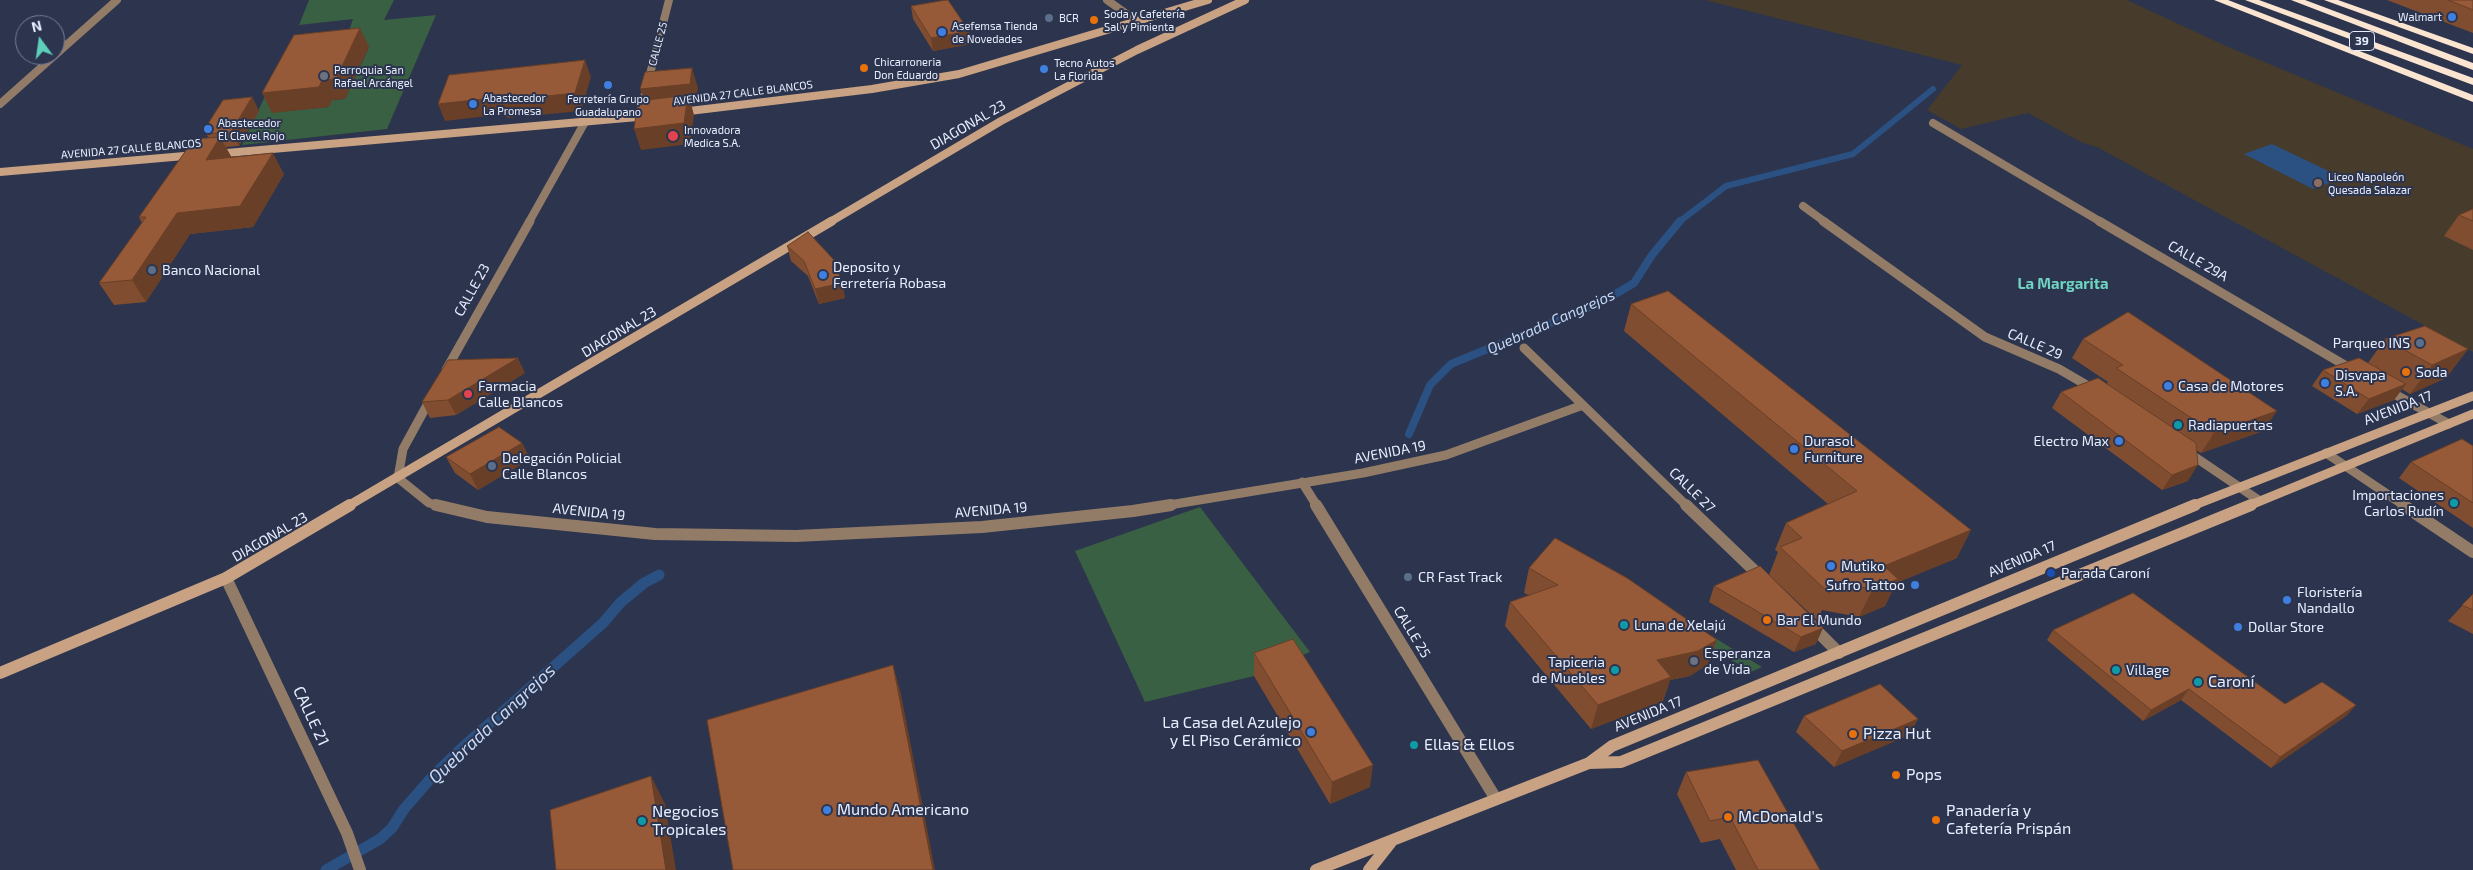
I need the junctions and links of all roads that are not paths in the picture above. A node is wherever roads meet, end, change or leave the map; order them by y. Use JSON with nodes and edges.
{"nodes":[{"id":1,"x":117,"y":0,"type":"edge"},
{"id":2,"x":669,"y":0,"type":"edge"},
{"id":3,"x":1107,"y":0,"type":"edge"},
{"id":4,"x":1208,"y":0,"type":"edge"},
{"id":5,"x":1245,"y":0,"type":"edge"},
{"id":6,"x":2215,"y":0,"type":"edge"},
{"id":7,"x":2219,"y":0,"type":"edge"},
{"id":8,"x":2250,"y":0,"type":"edge"},
{"id":9,"x":2296,"y":0,"type":"edge"},
{"id":10,"x":2329,"y":0,"type":"edge"},
{"id":11,"x":2242,"y":9,"type":"junction"},
{"id":12,"x":1138,"y":22,"type":"junction"},
{"id":13,"x":2473,"y":51,"type":"edge"},
{"id":14,"x":2473,"y":67,"type":"edge"},
{"id":15,"x":2473,"y":82,"type":"edge"},
{"id":16,"x":2473,"y":99,"type":"edge"},
{"id":17,"x":0,"y":104,"type":"edge"},
{"id":18,"x":677,"y":112,"type":"edge"},
{"id":19,"x":658,"y":115,"type":"edge"},
{"id":20,"x":639,"y":117,"type":"junction"},
{"id":21,"x":585,"y":122,"type":"junction"},
{"id":22,"x":1933,"y":123,"type":"dead end"},
{"id":23,"x":0,"y":172,"type":"edge"},
{"id":24,"x":1804,"y":206,"type":"dead end"},
{"id":25,"x":1524,"y":348,"type":"dead end"},
{"id":26,"x":2361,"y":374,"type":"edge"},
{"id":27,"x":439,"y":383,"type":"edge"},
{"id":28,"x":2378,"y":384,"type":"edge"},
{"id":29,"x":435,"y":392,"type":"edge"},
{"id":30,"x":2473,"y":396,"type":"edge"},
{"id":31,"x":2107,"y":398,"type":"edge"},
{"id":32,"x":1583,"y":405,"type":"junction"},
{"id":33,"x":2429,"y":413,"type":"junction"},
{"id":34,"x":2473,"y":414,"type":"edge"},
{"id":35,"x":2449,"y":424,"type":"junction"},
{"id":36,"x":2181,"y":448,"type":"edge"},
{"id":37,"x":2326,"y":453,"type":"junction"},
{"id":38,"x":2345,"y":466,"type":"junction"},
{"id":39,"x":398,"y":478,"type":"junction"},
{"id":40,"x":1302,"y":482,"type":"junction"},
{"id":41,"x":2238,"y":487,"type":"junction"},
{"id":42,"x":2260,"y":501,"type":"junction"},
{"id":43,"x":2473,"y":552,"type":"edge"},
{"id":44,"x":226,"y":578,"type":"junction"},
{"id":45,"x":1768,"y":584,"type":"edge"},
{"id":46,"x":1804,"y":618,"type":"edge"},
{"id":47,"x":1839,"y":653,"type":"junction"},
{"id":48,"x":0,"y":673,"type":"edge"},
{"id":49,"x":1589,"y":763,"type":"junction"},
{"id":50,"x":1496,"y":798,"type":"junction"},
{"id":51,"x":1394,"y":839,"type":"junction"},
{"id":52,"x":360,"y":870,"type":"edge"},
{"id":53,"x":1316,"y":870,"type":"edge"},
{"id":54,"x":1369,"y":870,"type":"edge"}],
"edges":[{"from":1,"to":17,"type":"street"},
{"from":2,"to":20,"type":"street","name":"CALLE 25"},
{"from":3,"to":12,"type":"street"},
{"from":4,"to":12,"type":"main road","name":"AVENIDA 27 CALLE BLANCOS"},
{"from":5,"to":39,"type":"main road","name":"DIAGONAL 23"},
{"from":6,"to":11,"type":"highway"},
{"from":7,"to":11,"type":"highway"},
{"from":8,"to":15,"type":"highway","number":"39"},
{"from":9,"to":14,"type":"highway","number":"39"},
{"from":10,"to":13,"type":"highway"},
{"from":11,"to":16,"type":"highway"},
{"from":12,"to":18,"type":"main road","name":"AVENIDA 27 CALLE BLANCOS"},
{"from":19,"to":20,"type":"main road","name":"AVENIDA 27 CALLE BLANCOS"},
{"from":20,"to":21,"type":"main road","name":"AVENIDA 27 CALLE BLANCOS"},
{"from":21,"to":23,"type":"main road","name":"AVENIDA 27 CALLE BLANCOS"},
{"from":21,"to":27,"type":"street","name":"CALLE 23"},
{"from":22,"to":26,"type":"street","name":"CALLE 29A"},
{"from":24,"to":31,"type":"street","name":"CALLE 29"},
{"from":25,"to":32,"type":"street","name":"CALLE 27"},
{"from":28,"to":33,"type":"street"},
{"from":29,"to":39,"type":"street"},
{"from":30,"to":33,"type":"main road","name":"AVENIDA 17"},
{"from":32,"to":40,"type":"street","name":"AVENIDA 19"},
{"from":32,"to":45,"type":"street","name":"CALLE 27"},
{"from":33,"to":35,"type":"street"},
{"from":33,"to":37,"type":"main road","name":"AVENIDA 17"},
{"from":34,"to":35,"type":"main road","name":"AVENIDA 17"},
{"from":35,"to":38,"type":"main road","name":"AVENIDA 17"},
{"from":36,"to":41,"type":"street"},
{"from":37,"to":38,"type":"street"},
{"from":37,"to":41,"type":"main road","name":"AVENIDA 17"},
{"from":38,"to":42,"type":"main road","name":"AVENIDA 17"},
{"from":38,"to":43,"type":"street"},
{"from":39,"to":40,"type":"street","name":"AVENIDA 19"},
{"from":39,"to":44,"type":"main road","name":"DIAGONAL 23"},
{"from":40,"to":50,"type":"street","name":"CALLE 25"},
{"from":41,"to":42,"type":"street"},
{"from":41,"to":47,"type":"main road","name":"AVENIDA 17"},
{"from":42,"to":49,"type":"main road","name":"AVENIDA 17"},
{"from":44,"to":48,"type":"main road","name":"DIAGONAL 23"},
{"from":44,"to":52,"type":"street","name":"CALLE 21"},
{"from":46,"to":47,"type":"street"},
{"from":47,"to":49,"type":"main road","name":"AVENIDA 17"},
{"from":49,"to":50,"type":"main road","name":"AVENIDA 17"},
{"from":50,"to":51,"type":"main road","name":"AVENIDA 17"},
{"from":51,"to":53,"type":"main road","name":"AVENIDA 17"},
{"from":51,"to":54,"type":"main road"}]}
